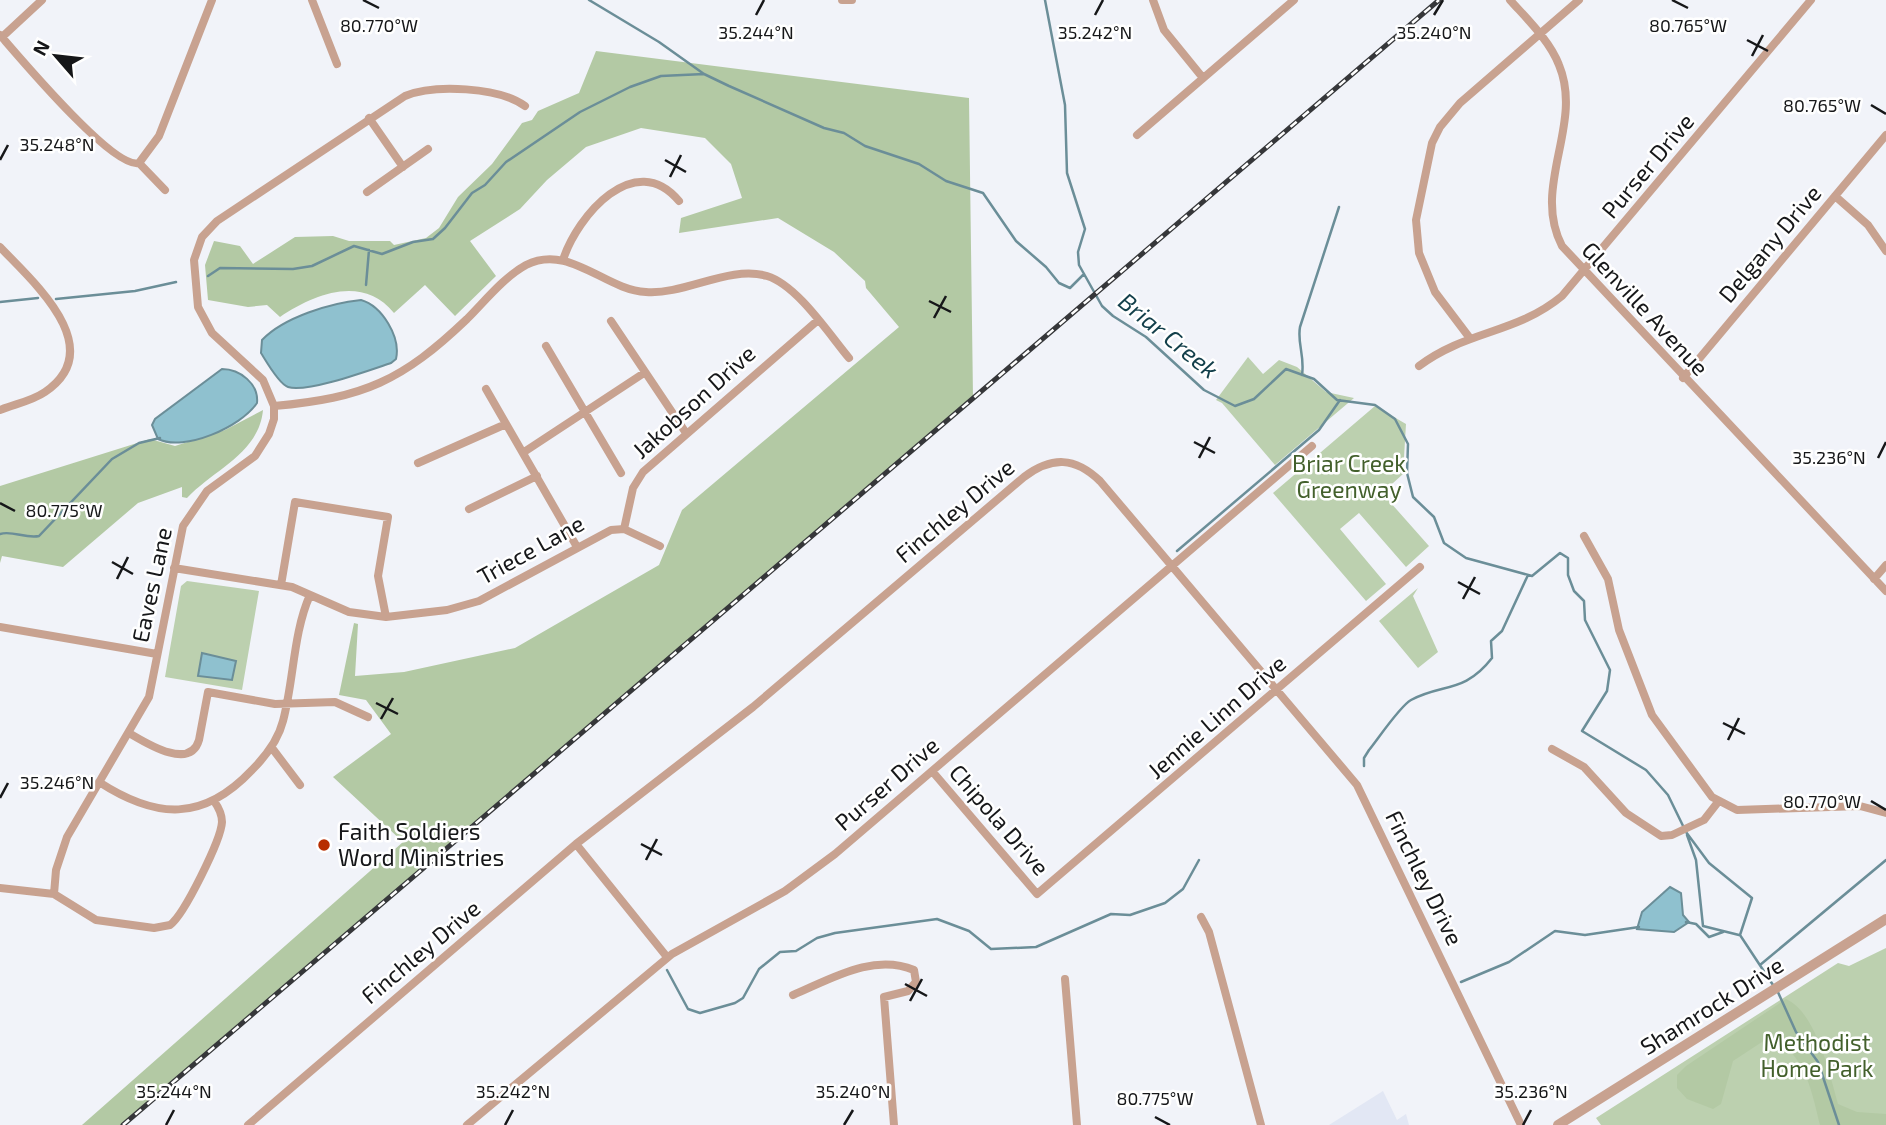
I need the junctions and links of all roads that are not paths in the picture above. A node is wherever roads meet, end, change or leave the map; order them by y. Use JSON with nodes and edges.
{"nodes":[{"id":1,"x":42,"y":0,"type":"edge"},
{"id":2,"x":212,"y":0,"type":"edge"},
{"id":3,"x":312,"y":0,"type":"edge"},
{"id":4,"x":842,"y":0,"type":"edge"},
{"id":5,"x":852,"y":0,"type":"edge"},
{"id":6,"x":1153,"y":0,"type":"edge"},
{"id":7,"x":1294,"y":0,"type":"edge"},
{"id":8,"x":1510,"y":0,"type":"edge"},
{"id":9,"x":1579,"y":0,"type":"edge"},
{"id":10,"x":1811,"y":0,"type":"edge"},
{"id":11,"x":1539,"y":34,"type":"junction"},
{"id":12,"x":1,"y":36,"type":"edge"},
{"id":13,"x":337,"y":64,"type":"dead end"},
{"id":14,"x":1203,"y":78,"type":"junction"},
{"id":15,"x":525,"y":106,"type":"dead end"},
{"id":16,"x":369,"y":118,"type":"junction"},
{"id":17,"x":1137,"y":135,"type":"dead end"},
{"id":18,"x":1886,"y":135,"type":"edge"},
{"id":19,"x":428,"y":149,"type":"dead end"},
{"id":20,"x":139,"y":163,"type":"junction"},
{"id":21,"x":403,"y":167,"type":"junction"},
{"id":22,"x":165,"y":190,"type":"dead end"},
{"id":23,"x":367,"y":192,"type":"dead end"},
{"id":24,"x":1835,"y":196,"type":"junction"},
{"id":25,"x":679,"y":201,"type":"dead end"},
{"id":26,"x":0,"y":247,"type":"edge"},
{"id":27,"x":1886,"y":251,"type":"edge"},
{"id":28,"x":563,"y":260,"type":"junction"},
{"id":29,"x":1583,"y":273,"type":"junction"},
{"id":30,"x":611,"y":321,"type":"dead end"},
{"id":31,"x":817,"y":321,"type":"junction"},
{"id":32,"x":1469,"y":337,"type":"junction"},
{"id":33,"x":546,"y":345,"type":"dead end"},
{"id":34,"x":849,"y":358,"type":"dead end"},
{"id":35,"x":1419,"y":366,"type":"dead end"},
{"id":36,"x":645,"y":373,"type":"junction"},
{"id":37,"x":1683,"y":378,"type":"junction"},
{"id":38,"x":486,"y":389,"type":"dead end"},
{"id":39,"x":274,"y":406,"type":"junction"},
{"id":40,"x":0,"y":410,"type":"edge"},
{"id":41,"x":585,"y":412,"type":"junction"},
{"id":42,"x":506,"y":424,"type":"junction"},
{"id":43,"x":686,"y":433,"type":"junction"},
{"id":44,"x":1312,"y":446,"type":"dead end"},
{"id":45,"x":524,"y":452,"type":"junction"},
{"id":46,"x":418,"y":463,"type":"dead end"},
{"id":47,"x":621,"y":473,"type":"dead end"},
{"id":48,"x":537,"y":476,"type":"junction"},
{"id":49,"x":469,"y":509,"type":"dead end"},
{"id":50,"x":624,"y":529,"type":"junction"},
{"id":51,"x":1584,"y":536,"type":"dead end"},
{"id":52,"x":660,"y":546,"type":"dead end"},
{"id":53,"x":577,"y":547,"type":"junction"},
{"id":54,"x":1172,"y":565,"type":"junction"},
{"id":55,"x":1886,"y":565,"type":"edge"},
{"id":56,"x":1420,"y":567,"type":"dead end"},
{"id":57,"x":174,"y":568,"type":"junction"},
{"id":58,"x":1874,"y":579,"type":"junction"},
{"id":59,"x":281,"y":585,"type":"junction"},
{"id":60,"x":1886,"y":591,"type":"edge"},
{"id":61,"x":310,"y":594,"type":"junction"},
{"id":62,"x":386,"y":617,"type":"junction"},
{"id":63,"x":0,"y":627,"type":"edge"},
{"id":64,"x":157,"y":654,"type":"junction"},
{"id":65,"x":1279,"y":690,"type":"junction"},
{"id":66,"x":287,"y":704,"type":"junction"},
{"id":67,"x":368,"y":717,"type":"dead end"},
{"id":68,"x":129,"y":733,"type":"junction"},
{"id":69,"x":272,"y":748,"type":"junction"},
{"id":70,"x":1552,"y":749,"type":"dead end"},
{"id":71,"x":932,"y":771,"type":"junction"},
{"id":72,"x":99,"y":782,"type":"junction"},
{"id":73,"x":300,"y":785,"type":"dead end"},
{"id":74,"x":214,"y":801,"type":"junction"},
{"id":75,"x":1718,"y":802,"type":"junction"},
{"id":76,"x":1886,"y":813,"type":"edge"},
{"id":77,"x":576,"y":844,"type":"junction"},
{"id":78,"x":0,"y":888,"type":"edge"},
{"id":79,"x":54,"y":894,"type":"junction"},
{"id":80,"x":1037,"y":894,"type":"joint"},
{"id":81,"x":1201,"y":917,"type":"dead end"},
{"id":82,"x":1886,"y":919,"type":"edge"},
{"id":83,"x":667,"y":957,"type":"junction"},
{"id":84,"x":1065,"y":979,"type":"dead end"},
{"id":85,"x":793,"y":995,"type":"dead end"},
{"id":86,"x":248,"y":1125,"type":"edge"},
{"id":87,"x":467,"y":1125,"type":"edge"},
{"id":88,"x":894,"y":1125,"type":"edge"},
{"id":89,"x":1077,"y":1125,"type":"edge"},
{"id":90,"x":1261,"y":1125,"type":"edge"},
{"id":91,"x":1521,"y":1125,"type":"edge"},
{"id":92,"x":1559,"y":1125,"type":"edge"}],
"edges":[{"from":1,"to":12,"type":"street"},
{"from":2,"to":20,"type":"street"},
{"from":3,"to":13,"type":"street"},
{"from":4,"to":5,"type":"street"},
{"from":6,"to":14,"type":"street"},
{"from":7,"to":14,"type":"street"},
{"from":8,"to":11,"type":"street","name":"Glenville Avenue"},
{"from":9,"to":11,"type":"street"},
{"from":10,"to":29,"type":"street","name":"Purser Drive"},
{"from":11,"to":29,"type":"street","name":"Glenville Avenue"},
{"from":11,"to":32,"type":"street"},
{"from":12,"to":20,"type":"street"},
{"from":14,"to":17,"type":"street"},
{"from":15,"to":16,"type":"street"},
{"from":16,"to":21,"type":"street"},
{"from":16,"to":39,"type":"street"},
{"from":18,"to":24,"type":"street","name":"Delgany Drive"},
{"from":19,"to":21,"type":"street"},
{"from":20,"to":22,"type":"street"},
{"from":21,"to":23,"type":"street"},
{"from":24,"to":27,"type":"street"},
{"from":24,"to":37,"type":"street","name":"Delgany Drive"},
{"from":25,"to":28,"type":"street"},
{"from":26,"to":40,"type":"street"},
{"from":28,"to":31,"type":"street"},
{"from":28,"to":39,"type":"street"},
{"from":29,"to":32,"type":"street","name":"Purser Drive"},
{"from":29,"to":37,"type":"street","name":"Glenville Avenue"},
{"from":30,"to":36,"type":"street"},
{"from":31,"to":34,"type":"street"},
{"from":31,"to":43,"type":"street","name":"Jakobson Drive"},
{"from":32,"to":35,"type":"street","name":"Purser Drive"},
{"from":33,"to":41,"type":"street"},
{"from":36,"to":41,"type":"street"},
{"from":36,"to":43,"type":"street"},
{"from":37,"to":58,"type":"street","name":"Glenville Avenue"},
{"from":38,"to":42,"type":"street"},
{"from":39,"to":57,"type":"street","name":"Eaves Lane"},
{"from":41,"to":45,"type":"street"},
{"from":41,"to":47,"type":"street"},
{"from":42,"to":45,"type":"street"},
{"from":42,"to":46,"type":"street"},
{"from":43,"to":50,"type":"street","name":"Jakobson Drive"},
{"from":44,"to":54,"type":"street","name":"Purser Drive"},
{"from":45,"to":48,"type":"street"},
{"from":48,"to":49,"type":"street"},
{"from":48,"to":53,"type":"street"},
{"from":50,"to":52,"type":"street"},
{"from":50,"to":53,"type":"street","name":"Triece Lane"},
{"from":51,"to":75,"type":"street"},
{"from":53,"to":62,"type":"street","name":"Triece Lane"},
{"from":54,"to":65,"type":"street","name":"Finchley Drive"},
{"from":54,"to":71,"type":"street","name":"Purser Drive"},
{"from":54,"to":77,"type":"street","name":"Finchley Drive"},
{"from":55,"to":58,"type":"street"},
{"from":56,"to":65,"type":"street","name":"Jennie Linn Drive"},
{"from":57,"to":59,"type":"street","name":"Triece Lane"},
{"from":57,"to":64,"type":"street","name":"Eaves Lane"},
{"from":58,"to":60,"type":"street","name":"Glenville Avenue"},
{"from":59,"to":61,"type":"street","name":"Triece Lane"},
{"from":59,"to":62,"type":"street"},
{"from":61,"to":62,"type":"street","name":"Triece Lane"},
{"from":61,"to":66,"type":"street"},
{"from":63,"to":64,"type":"street"},
{"from":64,"to":68,"type":"street","name":"Eaves Lane"},
{"from":65,"to":80,"type":"street","name":"Jennie Linn Drive"},
{"from":65,"to":91,"type":"street","name":"Finchley Drive"},
{"from":66,"to":67,"type":"street"},
{"from":66,"to":68,"type":"street"},
{"from":66,"to":69,"type":"street"},
{"from":68,"to":72,"type":"street","name":"Eaves Lane"},
{"from":69,"to":73,"type":"street"},
{"from":69,"to":74,"type":"street"},
{"from":70,"to":75,"type":"street"},
{"from":71,"to":80,"type":"street","name":"Chipola Drive"},
{"from":71,"to":83,"type":"street","name":"Purser Drive"},
{"from":72,"to":74,"type":"street"},
{"from":72,"to":79,"type":"street","name":"Eaves Lane"},
{"from":74,"to":79,"type":"street"},
{"from":75,"to":76,"type":"street"},
{"from":77,"to":83,"type":"street"},
{"from":77,"to":86,"type":"street","name":"Finchley Drive"},
{"from":78,"to":79,"type":"street"},
{"from":81,"to":90,"type":"street"},
{"from":82,"to":92,"type":"street","name":"Shamrock Drive"},
{"from":83,"to":87,"type":"street","name":"Purser Drive"},
{"from":84,"to":89,"type":"street"},
{"from":85,"to":88,"type":"street"}]}
